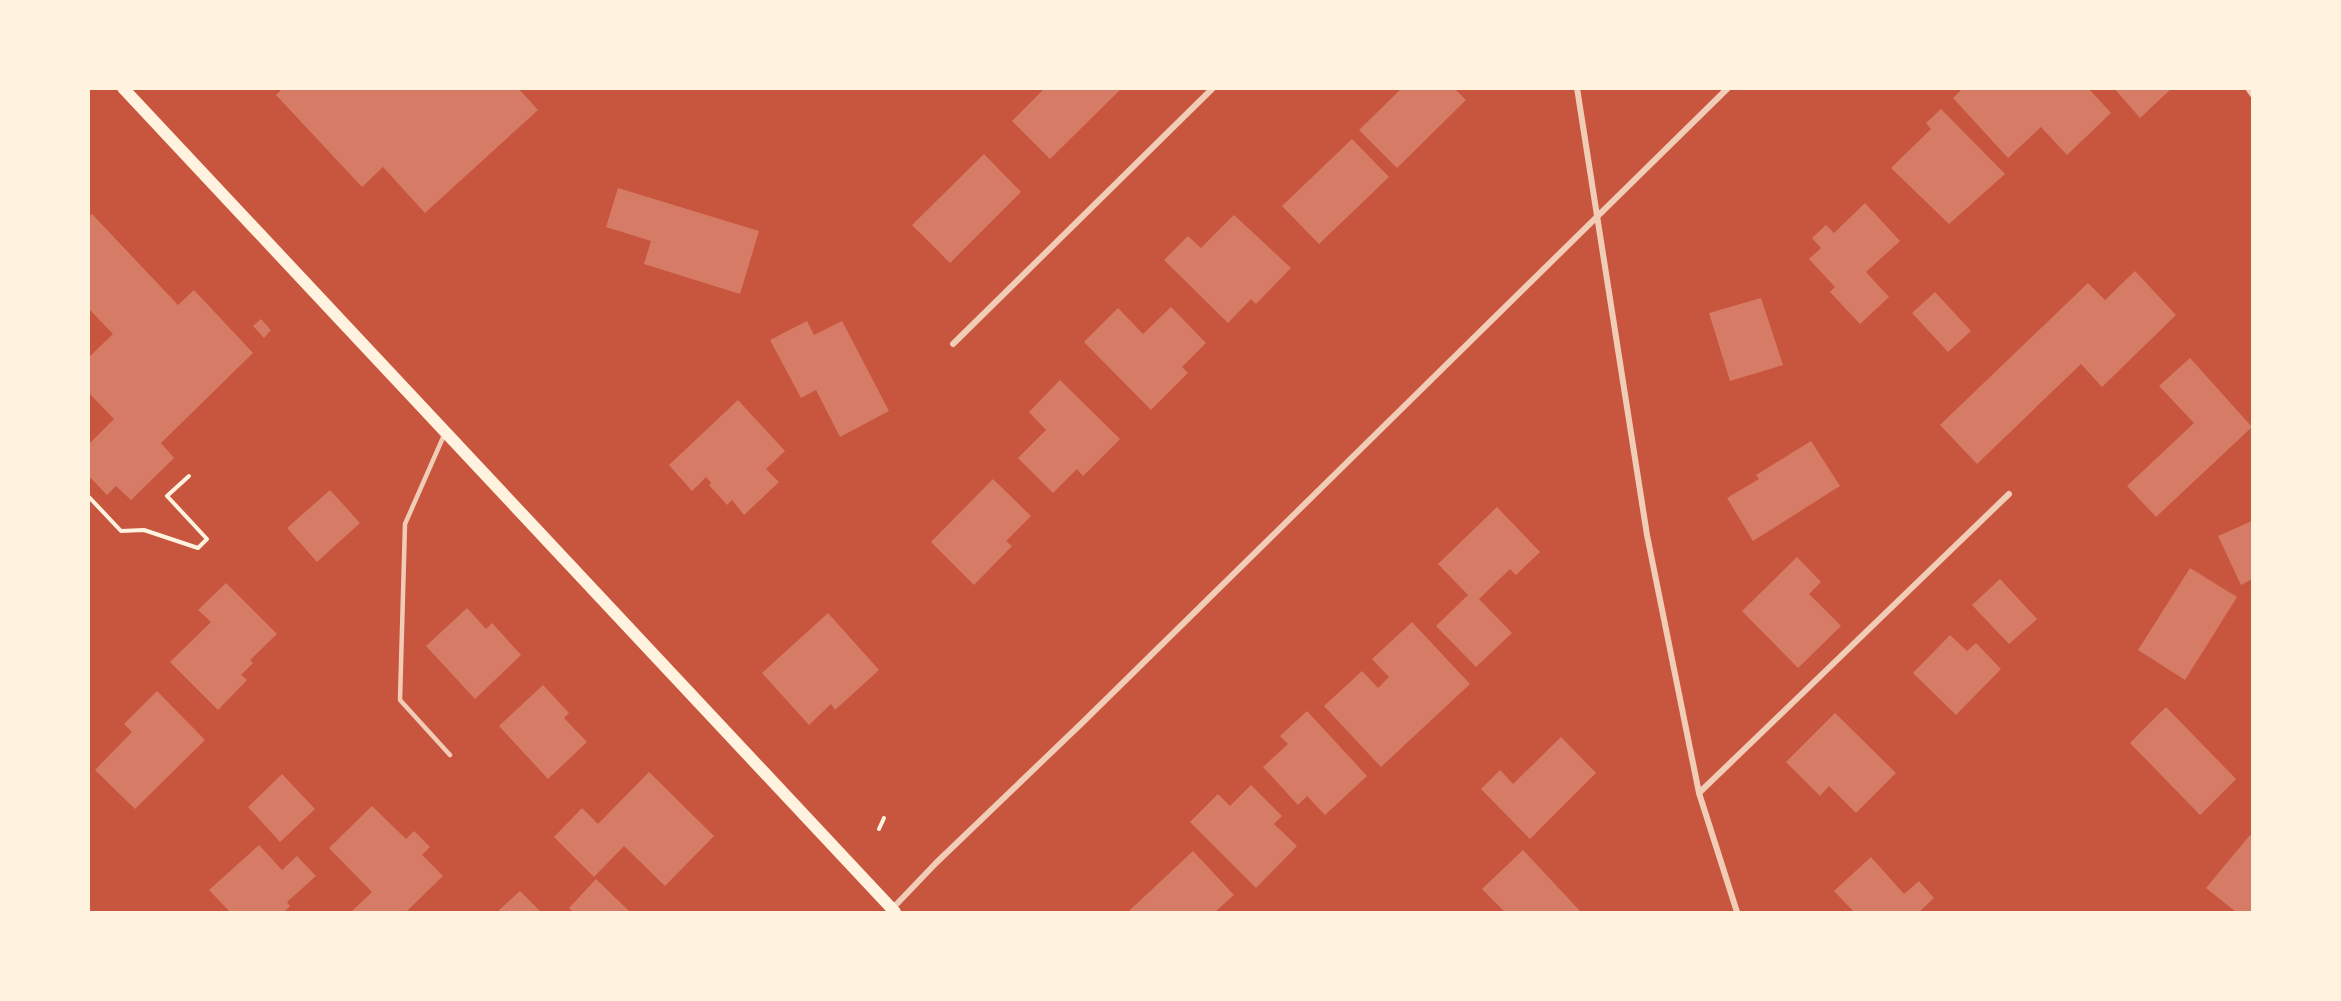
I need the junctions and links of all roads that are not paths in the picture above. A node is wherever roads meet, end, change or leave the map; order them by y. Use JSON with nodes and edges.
{"nodes":[{"id":1,"x":123,"y":88,"type":"edge"},
{"id":2,"x":1213,"y":88,"type":"edge"},
{"id":3,"x":1577,"y":88,"type":"edge"},
{"id":4,"x":1728,"y":88,"type":"edge"},
{"id":5,"x":2247,"y":88,"type":"edge"},
{"id":6,"x":2253,"y":95,"type":"edge"},
{"id":7,"x":1597,"y":219,"type":"junction"},
{"id":8,"x":953,"y":344,"type":"dead end"},
{"id":9,"x":445,"y":433,"type":"junction"},
{"id":10,"x":2009,"y":494,"type":"dead end"},
{"id":11,"x":450,"y":755,"type":"dead end"},
{"id":12,"x":1699,"y":793,"type":"junction"},
{"id":13,"x":892,"y":911,"type":"edge"},
{"id":14,"x":1737,"y":912,"type":"edge"}],
"edges":[{"from":1,"to":9,"type":"main road"},
{"from":2,"to":8,"type":"street"},
{"from":3,"to":7,"type":"street"},
{"from":4,"to":7,"type":"street"},
{"from":5,"to":6,"type":"lane"},
{"from":7,"to":12,"type":"street"},
{"from":7,"to":13,"type":"street"},
{"from":9,"to":11,"type":"lane"},
{"from":9,"to":13,"type":"main road"},
{"from":10,"to":12,"type":"street"},
{"from":12,"to":14,"type":"street"}]}
